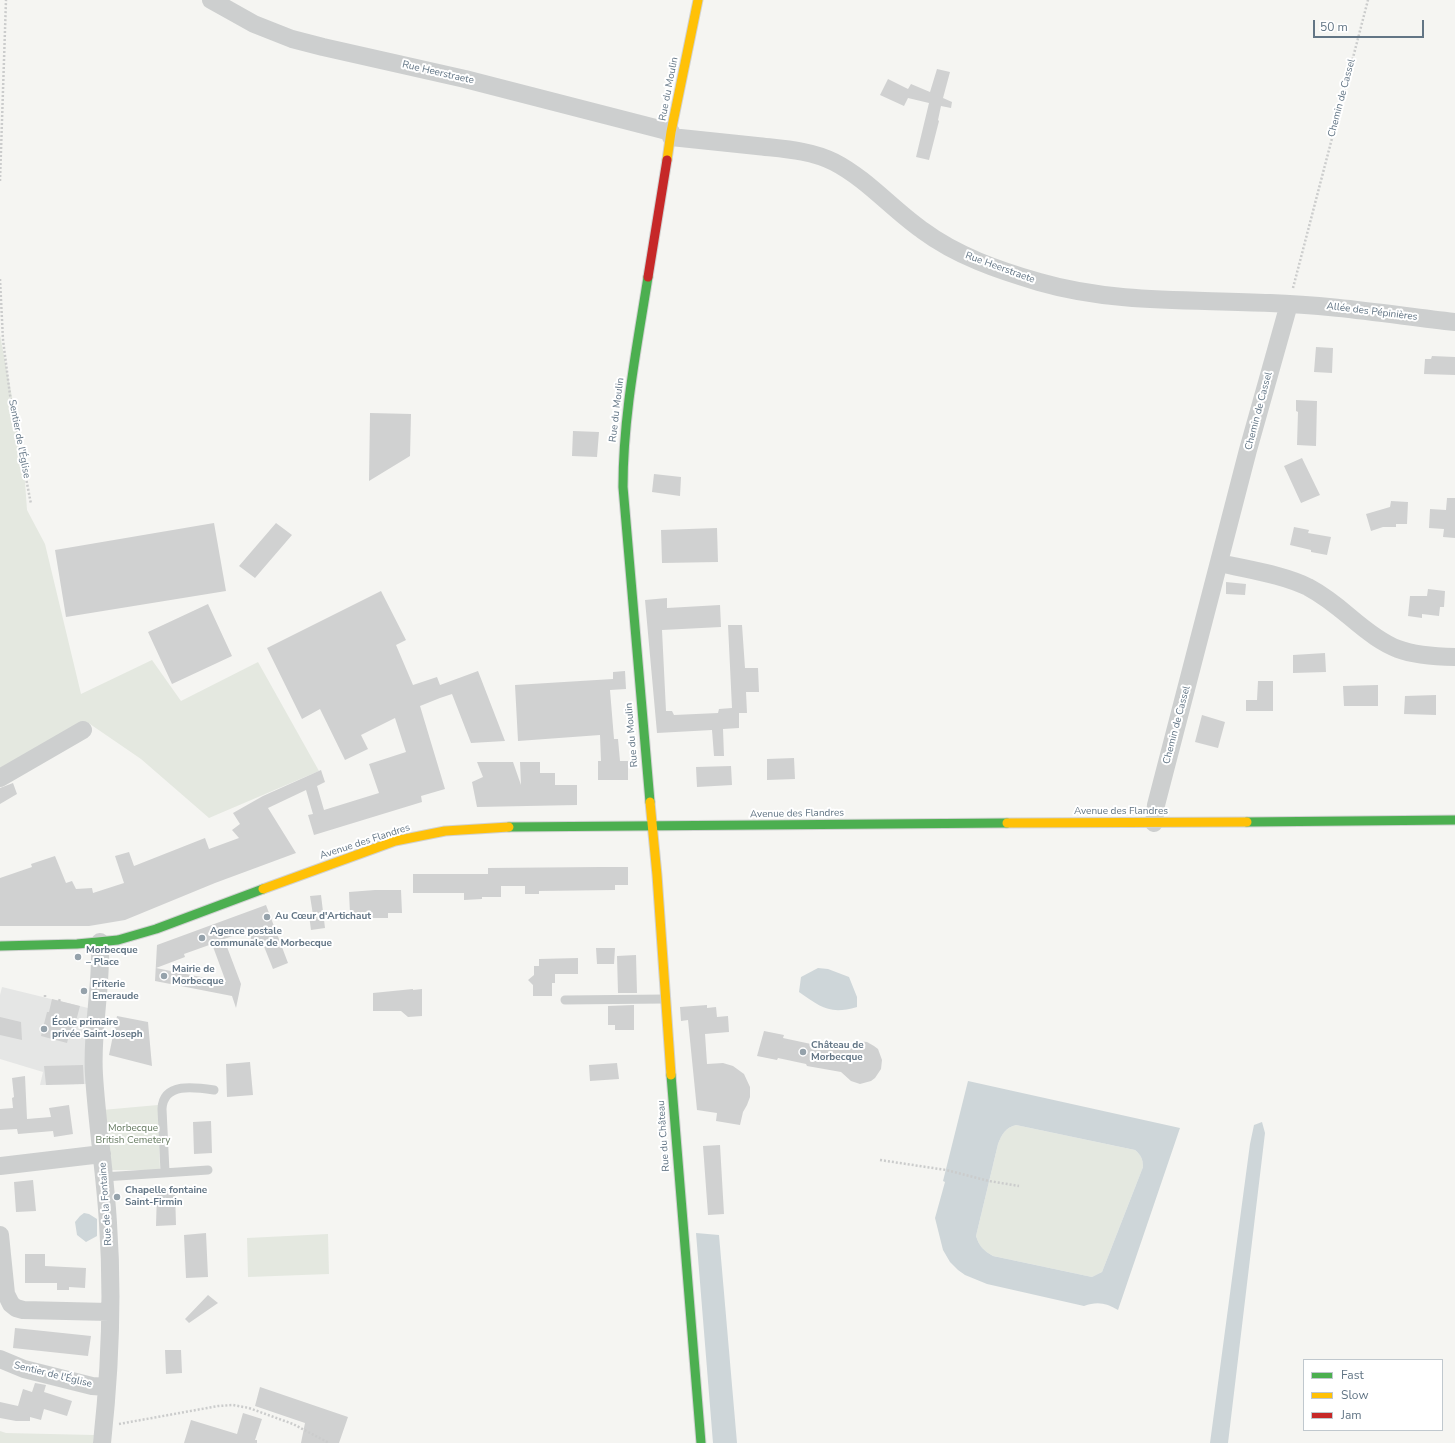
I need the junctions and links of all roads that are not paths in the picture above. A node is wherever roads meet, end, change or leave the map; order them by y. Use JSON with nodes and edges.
{"nodes":[{"id":1,"x":211,"y":0,"type":"edge"},
{"id":2,"x":698,"y":0,"type":"edge"},
{"id":3,"x":671,"y":134,"type":"junction"},
{"id":4,"x":1289,"y":304,"type":"junction"},
{"id":5,"x":1455,"y":322,"type":"edge"},
{"id":6,"x":1220,"y":562,"type":"junction"},
{"id":7,"x":1455,"y":657,"type":"edge"},
{"id":8,"x":83,"y":730,"type":"dead end"},
{"id":9,"x":0,"y":778,"type":"edge"},
{"id":10,"x":1455,"y":820,"type":"edge"},
{"id":11,"x":1154,"y":823,"type":"junction"},
{"id":12,"x":652,"y":827,"type":"junction"},
{"id":13,"x":100,"y":942,"type":"junction"},
{"id":14,"x":0,"y":946,"type":"edge"},
{"id":15,"x":665,"y":999,"type":"junction"},
{"id":16,"x":565,"y":1000,"type":"dead end"},
{"id":17,"x":214,"y":1090,"type":"dead end"},
{"id":18,"x":102,"y":1154,"type":"junction"},
{"id":19,"x":0,"y":1166,"type":"edge"},
{"id":20,"x":208,"y":1170,"type":"dead end"},
{"id":21,"x":165,"y":1172,"type":"junction"},
{"id":22,"x":104,"y":1176,"type":"junction"},
{"id":23,"x":0,"y":1234,"type":"edge"},
{"id":24,"x":109,"y":1312,"type":"junction"},
{"id":25,"x":0,"y":1359,"type":"edge"},
{"id":26,"x":107,"y":1387,"type":"junction"},
{"id":27,"x":102,"y":1443,"type":"edge"},
{"id":28,"x":701,"y":1443,"type":"edge"}],
"edges":[{"from":1,"to":3,"type":"street","name":"Rue Heerstraete"},
{"from":2,"to":3,"type":"main road","name":"Rue du Moulin"},
{"from":3,"to":4,"type":"street","name":"Rue Heerstraete"},
{"from":3,"to":12,"type":"main road","name":"Rue du Moulin"},
{"from":4,"to":5,"type":"street","name":"Allée des Pépinières"},
{"from":4,"to":6,"type":"street","name":"Chemin de Cassel"},
{"from":6,"to":7,"type":"street"},
{"from":6,"to":11,"type":"street","name":"Chemin de Cassel"},
{"from":8,"to":9,"type":"street"},
{"from":10,"to":11,"type":"main road","name":"Avenue des Flandres"},
{"from":11,"to":12,"type":"main road","name":"Avenue des Flandres"},
{"from":12,"to":13,"type":"main road","name":"Avenue des Flandres"},
{"from":12,"to":15,"type":"main road","name":"Rue du Château"},
{"from":13,"to":14,"type":"main road","name":"Avenue des Flandres"},
{"from":13,"to":18,"type":"street","name":"Rue de la Fontaine"},
{"from":15,"to":16,"type":"lane"},
{"from":15,"to":28,"type":"main road","name":"Rue du Château"},
{"from":17,"to":21,"type":"lane"},
{"from":18,"to":19,"type":"street"},
{"from":18,"to":22,"type":"street","name":"Rue de la Fontaine"},
{"from":20,"to":21,"type":"lane"},
{"from":21,"to":22,"type":"lane"},
{"from":22,"to":24,"type":"street","name":"Rue de la Fontaine"},
{"from":23,"to":24,"type":"street"},
{"from":24,"to":26,"type":"street","name":"Rue de la Fontaine"},
{"from":25,"to":26,"type":"street","name":"Sentier de l'Église"},
{"from":26,"to":27,"type":"street","name":"Rue de la Fontaine"}]}
